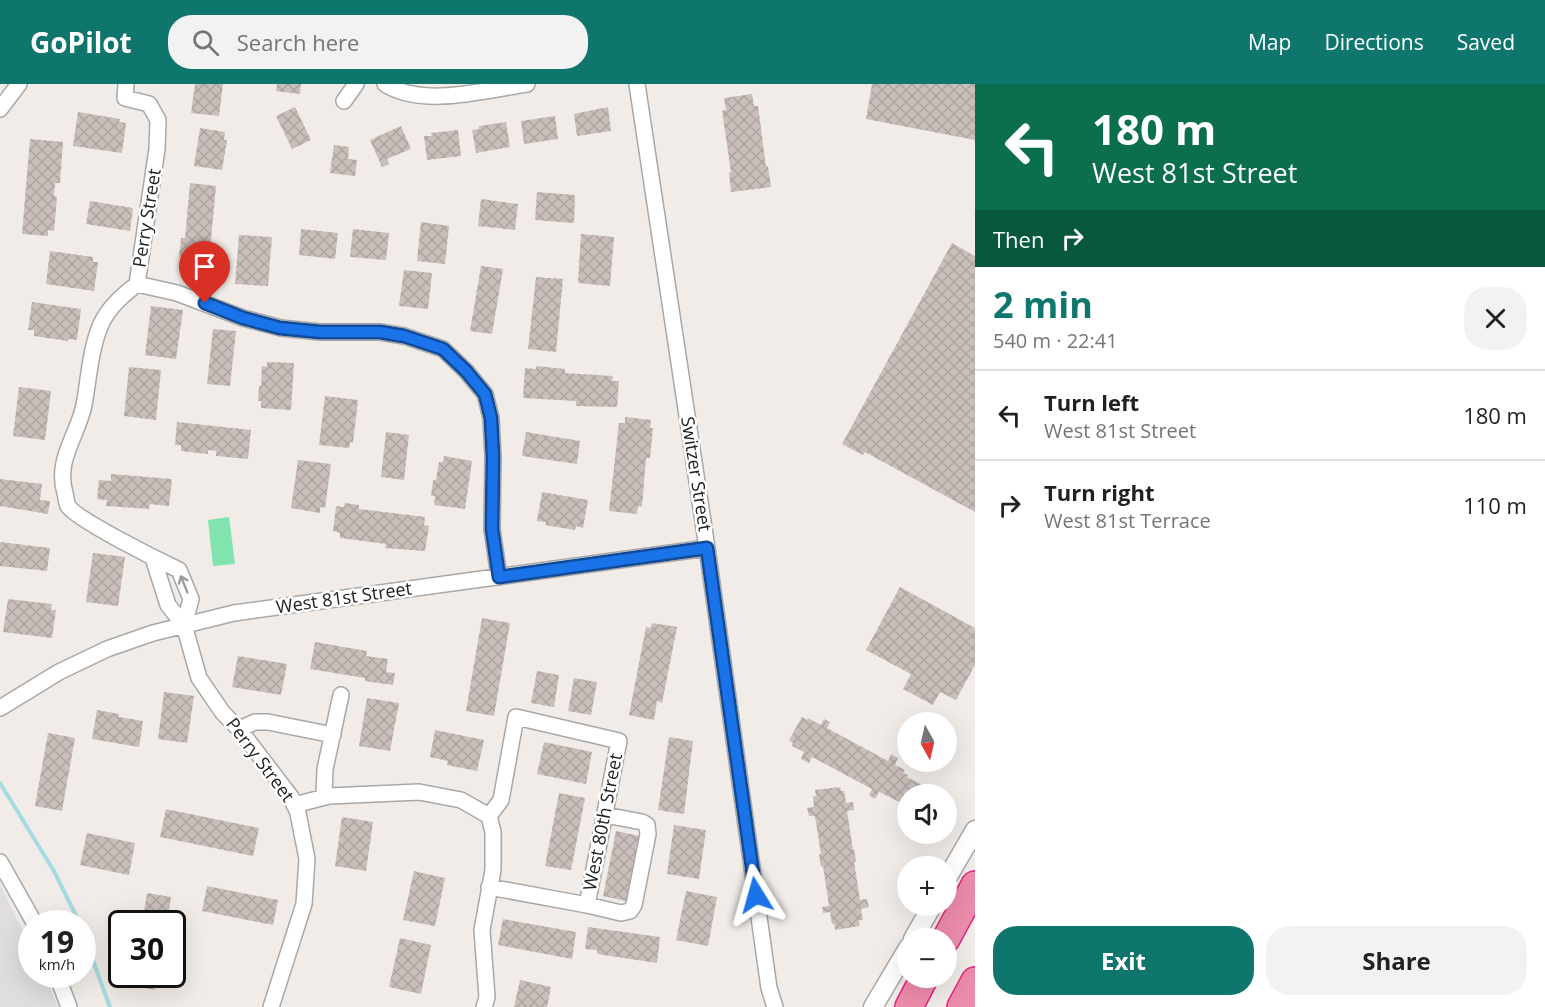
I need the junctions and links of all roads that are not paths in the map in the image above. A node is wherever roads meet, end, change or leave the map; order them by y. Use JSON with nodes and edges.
{"nodes":[{"id":1,"x":19,"y":84,"type":"edge"},
{"id":2,"x":126,"y":84,"type":"edge"},
{"id":3,"x":356,"y":84,"type":"edge"},
{"id":4,"x":385,"y":84,"type":"edge"},
{"id":5,"x":527,"y":84,"type":"edge"},
{"id":6,"x":637,"y":84,"type":"edge"},
{"id":7,"x":344,"y":101,"type":"dead end"},
{"id":8,"x":0,"y":109,"type":"edge"},
{"id":9,"x":137,"y":284,"type":"junction"},
{"id":10,"x":707,"y":548,"type":"junction"},
{"id":11,"x":153,"y":558,"type":"junction"},
{"id":12,"x":499,"y":577,"type":"junction"},
{"id":13,"x":184,"y":625,"type":"junction"},
{"id":14,"x":341,"y":695,"type":"dead end"},
{"id":15,"x":0,"y":708,"type":"edge"},
{"id":16,"x":239,"y":729,"type":"junction"},
{"id":17,"x":333,"y":735,"type":"junction"},
{"id":18,"x":324,"y":798,"type":"junction"},
{"id":19,"x":294,"y":805,"type":"junction"},
{"id":20,"x":604,"y":814,"type":"junction"},
{"id":21,"x":489,"y":816,"type":"junction"},
{"id":22,"x":975,"y":830,"type":"edge"},
{"id":23,"x":957,"y":861,"type":"edge"},
{"id":24,"x":0,"y":862,"type":"edge"},
{"id":25,"x":975,"y":885,"type":"edge"},
{"id":26,"x":489,"y":887,"type":"junction"},
{"id":27,"x":587,"y":905,"type":"junction"},
{"id":28,"x":27,"y":910,"type":"edge"},
{"id":29,"x":952,"y":928,"type":"edge"},
{"id":30,"x":897,"y":967,"type":"edge"},
{"id":31,"x":975,"y":981,"type":"edge"},
{"id":32,"x":62,"y":988,"type":"edge"},
{"id":33,"x":919,"y":988,"type":"edge"},
{"id":34,"x":69,"y":1007,"type":"edge"},
{"id":35,"x":271,"y":1007,"type":"edge"},
{"id":36,"x":484,"y":1007,"type":"edge"},
{"id":37,"x":775,"y":1007,"type":"edge"},
{"id":38,"x":873,"y":1007,"type":"edge"},
{"id":39,"x":909,"y":1007,"type":"edge"},
{"id":40,"x":961,"y":1007,"type":"edge"}],
"edges":[{"from":1,"to":8,"type":"street"},
{"from":2,"to":9,"type":"street","name":"Perry Street"},
{"from":3,"to":7,"type":"street"},
{"from":4,"to":5,"type":"street"},
{"from":6,"to":10,"type":"street","name":"Switzer Street"},
{"from":9,"to":11,"type":"street","name":"Perry Street"},
{"from":9,"to":12,"type":"street"},
{"from":10,"to":12,"type":"street","name":"West 81st Street"},
{"from":10,"to":37,"type":"street","name":"Switzer Street"},
{"from":11,"to":13,"type":"street","name":"Perry Street"},
{"from":13,"to":11,"type":"street","name":"Perry Street","one_way":true},
{"from":12,"to":13,"type":"street","name":"West 81st Street"},
{"from":13,"to":15,"type":"street","name":"West 81st Street"},
{"from":13,"to":16,"type":"street","name":"Perry Street"},
{"from":14,"to":17,"type":"street"},
{"from":16,"to":17,"type":"street"},
{"from":16,"to":19,"type":"street","name":"Perry Street"},
{"from":17,"to":18,"type":"street"},
{"from":18,"to":19,"type":"street"},
{"from":18,"to":21,"type":"street"},
{"from":19,"to":35,"type":"street","name":"Perry Street"},
{"from":20,"to":21,"type":"street","name":"West 80th Street"},
{"from":20,"to":27,"type":"street","name":"West 80th Street"},
{"from":20,"to":27,"type":"street"},
{"from":21,"to":26,"type":"street"},
{"from":22,"to":23,"type":"street"},
{"from":24,"to":28,"type":"street"},
{"from":25,"to":29,"type":"highway"},
{"from":26,"to":27,"type":"street","name":"West 80th Street"},
{"from":26,"to":36,"type":"street"},
{"from":30,"to":38,"type":"street"},
{"from":31,"to":40,"type":"highway"},
{"from":32,"to":34,"type":"street"},
{"from":33,"to":39,"type":"highway"}]}
